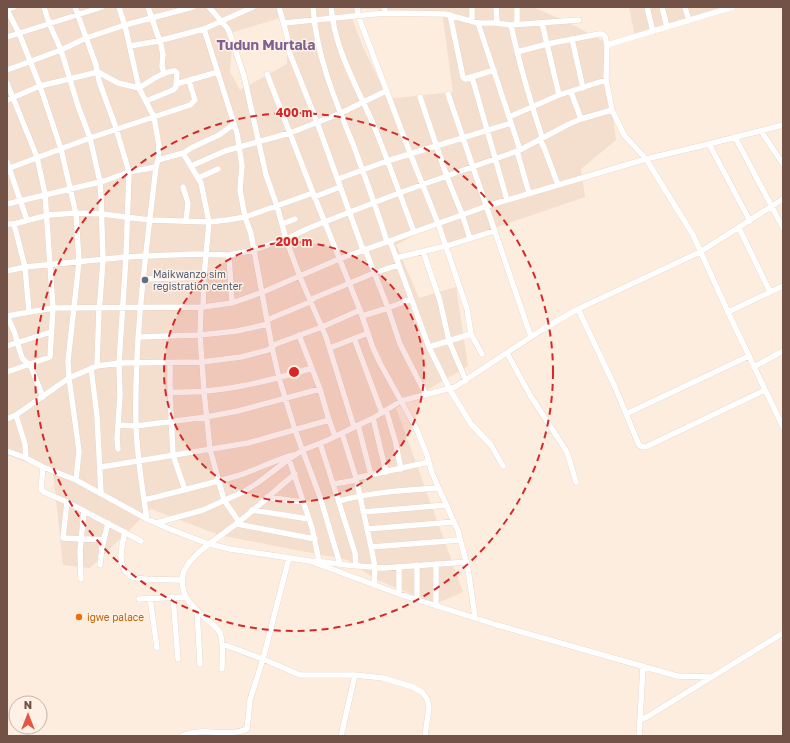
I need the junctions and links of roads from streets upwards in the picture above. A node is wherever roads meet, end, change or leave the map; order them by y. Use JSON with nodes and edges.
{"nodes":[{"id":1,"x":14,"y":7,"type":"edge"},
{"id":2,"x":44,"y":7,"type":"edge"},
{"id":3,"x":75,"y":7,"type":"edge"},
{"id":4,"x":102,"y":7,"type":"edge"},
{"id":5,"x":119,"y":7,"type":"edge"},
{"id":6,"x":148,"y":7,"type":"edge"},
{"id":7,"x":193,"y":7,"type":"edge"},
{"id":8,"x":209,"y":7,"type":"edge"},
{"id":9,"x":254,"y":7,"type":"edge"},
{"id":10,"x":280,"y":7,"type":"edge"},
{"id":11,"x":313,"y":7,"type":"edge"},
{"id":12,"x":331,"y":7,"type":"edge"},
{"id":13,"x":357,"y":7,"type":"edge"},
{"id":14,"x":425,"y":7,"type":"edge"},
{"id":15,"x":472,"y":7,"type":"edge"},
{"id":16,"x":496,"y":7,"type":"edge"},
{"id":17,"x":517,"y":7,"type":"edge"},
{"id":18,"x":647,"y":7,"type":"edge"},
{"id":19,"x":662,"y":7,"type":"edge"},
{"id":20,"x":685,"y":7,"type":"edge"},
{"id":21,"x":710,"y":7,"type":"edge"},
{"id":22,"x":731,"y":7,"type":"edge"},
{"id":23,"x":7,"y":10,"type":"edge"},
{"id":24,"x":384,"y":10,"type":"edge"},
{"id":25,"x":426,"y":14,"type":"junction"},
{"id":26,"x":711,"y":14,"type":"junction"},
{"id":27,"x":78,"y":15,"type":"junction"},
{"id":28,"x":358,"y":15,"type":"junction"},
{"id":29,"x":450,"y":15,"type":"junction"},
{"id":30,"x":152,"y":17,"type":"junction"},
{"id":31,"x":332,"y":18,"type":"junction"},
{"id":32,"x":314,"y":19,"type":"junction"},
{"id":33,"x":579,"y":20,"type":"dead end"},
{"id":34,"x":472,"y":21,"type":"junction"},
{"id":35,"x":689,"y":21,"type":"junction"},
{"id":36,"x":221,"y":22,"type":"junction"},
{"id":37,"x":49,"y":23,"type":"junction"},
{"id":38,"x":284,"y":23,"type":"junction"},
{"id":39,"x":478,"y":23,"type":"junction"},
{"id":40,"x":497,"y":23,"type":"junction"},
{"id":41,"x":542,"y":23,"type":"junction"},
{"id":42,"x":125,"y":25,"type":"junction"},
{"id":43,"x":514,"y":25,"type":"junction"},
{"id":44,"x":667,"y":27,"type":"junction"},
{"id":45,"x":204,"y":29,"type":"junction"},
{"id":46,"x":653,"y":32,"type":"junction"},
{"id":47,"x":19,"y":33,"type":"junction"},
{"id":48,"x":7,"y":36,"type":"edge"},
{"id":49,"x":86,"y":38,"type":"junction"},
{"id":50,"x":572,"y":39,"type":"junction"},
{"id":51,"x":158,"y":41,"type":"junction"},
{"id":52,"x":547,"y":44,"type":"junction"},
{"id":53,"x":607,"y":45,"type":"junction"},
{"id":54,"x":130,"y":46,"type":"junction"},
{"id":55,"x":61,"y":50,"type":"junction"},
{"id":56,"x":517,"y":52,"type":"junction"},
{"id":57,"x":30,"y":61,"type":"junction"},
{"id":58,"x":7,"y":70,"type":"edge"},
{"id":59,"x":494,"y":70,"type":"junction"},
{"id":60,"x":98,"y":72,"type":"junction"},
{"id":61,"x":218,"y":72,"type":"junction"},
{"id":62,"x":164,"y":74,"type":"junction"},
{"id":63,"x":266,"y":74,"type":"dead end"},
{"id":64,"x":472,"y":77,"type":"junction"},
{"id":65,"x":70,"y":78,"type":"junction"},
{"id":66,"x":606,"y":80,"type":"junction"},
{"id":67,"x":188,"y":81,"type":"junction"},
{"id":68,"x":7,"y":83,"type":"edge"},
{"id":69,"x":176,"y":84,"type":"junction"},
{"id":70,"x":40,"y":86,"type":"junction"},
{"id":71,"x":138,"y":88,"type":"junction"},
{"id":72,"x":583,"y":88,"type":"junction"},
{"id":73,"x":386,"y":91,"type":"junction"},
{"id":74,"x":571,"y":92,"type":"junction"},
{"id":75,"x":448,"y":94,"type":"dead end"},
{"id":76,"x":559,"y":95,"type":"junction"},
{"id":77,"x":420,"y":97,"type":"dead end"},
{"id":78,"x":10,"y":98,"type":"edge"},
{"id":79,"x":146,"y":101,"type":"junction"},
{"id":80,"x":362,"y":102,"type":"junction"},
{"id":81,"x":532,"y":108,"type":"junction"},
{"id":82,"x":612,"y":110,"type":"junction"},
{"id":83,"x":341,"y":113,"type":"junction"},
{"id":84,"x":154,"y":117,"type":"junction"},
{"id":85,"x":509,"y":117,"type":"junction"},
{"id":86,"x":581,"y":119,"type":"junction"},
{"id":87,"x":317,"y":122,"type":"junction"},
{"id":88,"x":234,"y":124,"type":"junction"},
{"id":89,"x":511,"y":124,"type":"junction"},
{"id":90,"x":783,"y":125,"type":"edge"},
{"id":91,"x":116,"y":130,"type":"junction"},
{"id":92,"x":487,"y":130,"type":"junction"},
{"id":93,"x":761,"y":131,"type":"junction"},
{"id":94,"x":290,"y":133,"type":"junction"},
{"id":95,"x":735,"y":137,"type":"junction"},
{"id":96,"x":90,"y":138,"type":"junction"},
{"id":97,"x":462,"y":138,"type":"junction"},
{"id":98,"x":541,"y":138,"type":"junction"},
{"id":99,"x":258,"y":142,"type":"junction"},
{"id":100,"x":709,"y":144,"type":"junction"},
{"id":101,"x":436,"y":146,"type":"junction"},
{"id":102,"x":240,"y":147,"type":"junction"},
{"id":103,"x":61,"y":149,"type":"junction"},
{"id":104,"x":518,"y":151,"type":"junction"},
{"id":105,"x":184,"y":153,"type":"junction"},
{"id":106,"x":410,"y":153,"type":"junction"},
{"id":107,"x":37,"y":157,"type":"junction"},
{"id":108,"x":496,"y":159,"type":"junction"},
{"id":109,"x":646,"y":159,"type":"junction"},
{"id":110,"x":158,"y":160,"type":"junction"},
{"id":111,"x":387,"y":161,"type":"junction"},
{"id":112,"x":783,"y":164,"type":"edge"},
{"id":113,"x":8,"y":166,"type":"edge"},
{"id":114,"x":191,"y":166,"type":"junction"},
{"id":115,"x":156,"y":167,"type":"junction"},
{"id":116,"x":472,"y":167,"type":"junction"},
{"id":117,"x":218,"y":169,"type":"dead end"},
{"id":118,"x":362,"y":169,"type":"junction"},
{"id":119,"x":129,"y":172,"type":"junction"},
{"id":120,"x":447,"y":177,"type":"junction"},
{"id":121,"x":198,"y":178,"type":"junction"},
{"id":122,"x":338,"y":179,"type":"junction"},
{"id":123,"x":100,"y":182,"type":"junction"},
{"id":124,"x":423,"y":184,"type":"junction"},
{"id":125,"x":558,"y":185,"type":"junction"},
{"id":126,"x":183,"y":187,"type":"dead end"},
{"id":127,"x":340,"y":187,"type":"junction"},
{"id":128,"x":70,"y":189,"type":"junction"},
{"id":129,"x":399,"y":193,"type":"junction"},
{"id":130,"x":529,"y":193,"type":"junction"},
{"id":131,"x":45,"y":194,"type":"junction"},
{"id":132,"x":313,"y":195,"type":"junction"},
{"id":133,"x":783,"y":199,"type":"edge"},
{"id":134,"x":21,"y":200,"type":"junction"},
{"id":135,"x":507,"y":200,"type":"junction"},
{"id":136,"x":375,"y":203,"type":"junction"},
{"id":137,"x":7,"y":204,"type":"edge"},
{"id":138,"x":772,"y":205,"type":"junction"},
{"id":139,"x":277,"y":206,"type":"junction"},
{"id":140,"x":487,"y":206,"type":"junction"},
{"id":141,"x":350,"y":212,"type":"junction"},
{"id":142,"x":76,"y":213,"type":"junction"},
{"id":143,"x":102,"y":214,"type":"junction"},
{"id":144,"x":462,"y":214,"type":"junction"},
{"id":145,"x":48,"y":215,"type":"junction"},
{"id":146,"x":127,"y":217,"type":"junction"},
{"id":147,"x":245,"y":217,"type":"junction"},
{"id":148,"x":295,"y":219,"type":"dead end"},
{"id":149,"x":27,"y":220,"type":"junction"},
{"id":150,"x":150,"y":220,"type":"junction"},
{"id":151,"x":186,"y":221,"type":"junction"},
{"id":152,"x":325,"y":221,"type":"junction"},
{"id":153,"x":750,"y":221,"type":"junction"},
{"id":154,"x":209,"y":222,"type":"junction"},
{"id":155,"x":438,"y":223,"type":"junction"},
{"id":156,"x":7,"y":224,"type":"edge"},
{"id":157,"x":14,"y":224,"type":"junction"},
{"id":158,"x":282,"y":224,"type":"junction"},
{"id":159,"x":739,"y":228,"type":"junction"},
{"id":160,"x":783,"y":228,"type":"edge"},
{"id":161,"x":494,"y":231,"type":"junction"},
{"id":162,"x":414,"y":232,"type":"junction"},
{"id":163,"x":470,"y":238,"type":"junction"},
{"id":164,"x":286,"y":239,"type":"junction"},
{"id":165,"x":389,"y":242,"type":"junction"},
{"id":166,"x":446,"y":245,"type":"junction"},
{"id":167,"x":254,"y":250,"type":"junction"},
{"id":168,"x":364,"y":250,"type":"junction"},
{"id":169,"x":423,"y":251,"type":"junction"},
{"id":170,"x":700,"y":252,"type":"junction"},
{"id":171,"x":207,"y":255,"type":"junction"},
{"id":172,"x":228,"y":255,"type":"junction"},
{"id":173,"x":146,"y":256,"type":"junction"},
{"id":174,"x":126,"y":257,"type":"junction"},
{"id":175,"x":396,"y":258,"type":"junction"},
{"id":176,"x":339,"y":259,"type":"junction"},
{"id":177,"x":103,"y":260,"type":"junction"},
{"id":178,"x":79,"y":262,"type":"junction"},
{"id":179,"x":51,"y":264,"type":"junction"},
{"id":180,"x":398,"y":265,"type":"junction"},
{"id":181,"x":25,"y":267,"type":"junction"},
{"id":182,"x":7,"y":271,"type":"edge"},
{"id":183,"x":374,"y":273,"type":"junction"},
{"id":184,"x":204,"y":277,"type":"junction"},
{"id":185,"x":300,"y":277,"type":"junction"},
{"id":186,"x":144,"y":279,"type":"junction"},
{"id":187,"x":349,"y":283,"type":"junction"},
{"id":188,"x":783,"y":286,"type":"edge"},
{"id":189,"x":263,"y":292,"type":"junction"},
{"id":190,"x":770,"y":292,"type":"junction"},
{"id":191,"x":411,"y":299,"type":"junction"},
{"id":192,"x":232,"y":302,"type":"junction"},
{"id":193,"x":310,"y":302,"type":"junction"},
{"id":194,"x":123,"y":306,"type":"junction"},
{"id":195,"x":74,"y":307,"type":"junction"},
{"id":196,"x":140,"y":307,"type":"junction"},
{"id":197,"x":202,"y":307,"type":"junction"},
{"id":198,"x":53,"y":308,"type":"junction"},
{"id":199,"x":98,"y":308,"type":"junction"},
{"id":200,"x":388,"y":308,"type":"junction"},
{"id":201,"x":578,"y":309,"type":"junction"},
{"id":202,"x":360,"y":310,"type":"junction"},
{"id":203,"x":29,"y":312,"type":"junction"},
{"id":204,"x":728,"y":312,"type":"junction"},
{"id":205,"x":362,"y":316,"type":"junction"},
{"id":206,"x":267,"y":322,"type":"junction"},
{"id":207,"x":322,"y":327,"type":"junction"},
{"id":208,"x":51,"y":332,"type":"junction"},
{"id":209,"x":368,"y":333,"type":"junction"},
{"id":210,"x":471,"y":334,"type":"junction"},
{"id":211,"x":200,"y":335,"type":"junction"},
{"id":212,"x":299,"y":335,"type":"junction"},
{"id":213,"x":138,"y":337,"type":"junction"},
{"id":214,"x":531,"y":337,"type":"junction"},
{"id":215,"x":354,"y":338,"type":"junction"},
{"id":216,"x":449,"y":341,"type":"junction"},
{"id":217,"x":17,"y":342,"type":"junction"},
{"id":218,"x":7,"y":346,"type":"edge"},
{"id":219,"x":272,"y":347,"type":"junction"},
{"id":220,"x":429,"y":347,"type":"junction"},
{"id":221,"x":330,"y":348,"type":"junction"},
{"id":222,"x":783,"y":351,"type":"edge"},
{"id":223,"x":507,"y":353,"type":"junction"},
{"id":224,"x":482,"y":354,"type":"dead end"},
{"id":225,"x":749,"y":356,"type":"junction"},
{"id":226,"x":170,"y":362,"type":"junction"},
{"id":227,"x":202,"y":362,"type":"junction"},
{"id":228,"x":120,"y":363,"type":"junction"},
{"id":229,"x":136,"y":363,"type":"junction"},
{"id":230,"x":28,"y":364,"type":"junction"},
{"id":231,"x":94,"y":367,"type":"junction"},
{"id":232,"x":754,"y":367,"type":"junction"},
{"id":233,"x":312,"y":368,"type":"junction"},
{"id":234,"x":7,"y":372,"type":"edge"},
{"id":235,"x":68,"y":378,"type":"junction"},
{"id":236,"x":279,"y":378,"type":"junction"},
{"id":237,"x":466,"y":381,"type":"junction"},
{"id":238,"x":320,"y":390,"type":"junction"},
{"id":239,"x":450,"y":390,"type":"junction"},
{"id":240,"x":765,"y":390,"type":"junction"},
{"id":241,"x":204,"y":391,"type":"junction"},
{"id":242,"x":170,"y":392,"type":"junction"},
{"id":243,"x":426,"y":395,"type":"junction"},
{"id":244,"x":42,"y":397,"type":"junction"},
{"id":245,"x":285,"y":400,"type":"junction"},
{"id":246,"x":401,"y":401,"type":"junction"},
{"id":247,"x":384,"y":411,"type":"junction"},
{"id":248,"x":626,"y":414,"type":"junction"},
{"id":249,"x":16,"y":415,"type":"junction"},
{"id":250,"x":206,"y":417,"type":"junction"},
{"id":251,"x":373,"y":418,"type":"junction"},
{"id":252,"x":7,"y":419,"type":"edge"},
{"id":253,"x":329,"y":420,"type":"junction"},
{"id":254,"x":171,"y":422,"type":"junction"},
{"id":255,"x":118,"y":425,"type":"junction"},
{"id":256,"x":136,"y":426,"type":"junction"},
{"id":257,"x":356,"y":426,"type":"junction"},
{"id":258,"x":783,"y":427,"type":"edge"},
{"id":259,"x":295,"y":430,"type":"junction"},
{"id":260,"x":342,"y":433,"type":"junction"},
{"id":261,"x":335,"y":436,"type":"junction"},
{"id":262,"x":320,"y":443,"type":"junction"},
{"id":263,"x":118,"y":449,"type":"dead end"},
{"id":264,"x":210,"y":449,"type":"junction"},
{"id":265,"x":303,"y":450,"type":"junction"},
{"id":266,"x":7,"y":451,"type":"edge"},
{"id":267,"x":297,"y":454,"type":"junction"},
{"id":268,"x":173,"y":455,"type":"junction"},
{"id":269,"x":26,"y":458,"type":"junction"},
{"id":270,"x":289,"y":459,"type":"junction"},
{"id":271,"x":139,"y":460,"type":"junction"},
{"id":272,"x":429,"y":462,"type":"junction"},
{"id":273,"x":503,"y":466,"type":"dead end"},
{"id":274,"x":43,"y":467,"type":"junction"},
{"id":275,"x":101,"y":467,"type":"junction"},
{"id":276,"x":401,"y":469,"type":"junction"},
{"id":277,"x":386,"y":472,"type":"junction"},
{"id":278,"x":295,"y":474,"type":"junction"},
{"id":279,"x":371,"y":475,"type":"junction"},
{"id":280,"x":356,"y":479,"type":"junction"},
{"id":281,"x":76,"y":480,"type":"junction"},
{"id":282,"x":219,"y":480,"type":"junction"},
{"id":283,"x":576,"y":482,"type":"dead end"},
{"id":284,"x":334,"y":484,"type":"junction"},
{"id":285,"x":439,"y":488,"type":"junction"},
{"id":286,"x":185,"y":490,"type":"junction"},
{"id":287,"x":101,"y":493,"type":"junction"},
{"id":288,"x":360,"y":496,"type":"junction"},
{"id":289,"x":267,"y":497,"type":"junction"},
{"id":290,"x":144,"y":500,"type":"junction"},
{"id":291,"x":224,"y":500,"type":"junction"},
{"id":292,"x":339,"y":501,"type":"junction"},
{"id":293,"x":67,"y":502,"type":"junction"},
{"id":294,"x":303,"y":502,"type":"junction"},
{"id":295,"x":447,"y":505,"type":"junction"},
{"id":296,"x":252,"y":510,"type":"junction"},
{"id":297,"x":84,"y":511,"type":"junction"},
{"id":298,"x":363,"y":512,"type":"junction"},
{"id":299,"x":147,"y":519,"type":"junction"},
{"id":300,"x":309,"y":520,"type":"junction"},
{"id":301,"x":454,"y":522,"type":"junction"},
{"id":302,"x":108,"y":523,"type":"junction"},
{"id":303,"x":155,"y":523,"type":"junction"},
{"id":304,"x":238,"y":523,"type":"junction"},
{"id":305,"x":367,"y":529,"type":"junction"},
{"id":306,"x":125,"y":532,"type":"junction"},
{"id":307,"x":81,"y":538,"type":"junction"},
{"id":308,"x":315,"y":539,"type":"junction"},
{"id":309,"x":104,"y":540,"type":"junction"},
{"id":310,"x":460,"y":540,"type":"junction"},
{"id":311,"x":141,"y":541,"type":"dead end"},
{"id":312,"x":209,"y":544,"type":"junction"},
{"id":313,"x":371,"y":548,"type":"junction"},
{"id":314,"x":289,"y":558,"type":"junction"},
{"id":315,"x":310,"y":561,"type":"junction"},
{"id":316,"x":319,"y":561,"type":"junction"},
{"id":317,"x":466,"y":562,"type":"junction"},
{"id":318,"x":100,"y":564,"type":"dead end"},
{"id":319,"x":340,"y":564,"type":"junction"},
{"id":320,"x":436,"y":564,"type":"junction"},
{"id":321,"x":356,"y":566,"type":"junction"},
{"id":322,"x":417,"y":566,"type":"junction"},
{"id":323,"x":375,"y":567,"type":"junction"},
{"id":324,"x":399,"y":567,"type":"junction"},
{"id":325,"x":81,"y":579,"type":"dead end"},
{"id":326,"x":182,"y":580,"type":"junction"},
{"id":327,"x":374,"y":585,"type":"junction"},
{"id":328,"x":399,"y":594,"type":"junction"},
{"id":329,"x":173,"y":597,"type":"junction"},
{"id":330,"x":186,"y":597,"type":"junction"},
{"id":331,"x":150,"y":598,"type":"junction"},
{"id":332,"x":139,"y":599,"type":"dead end"},
{"id":333,"x":417,"y":600,"type":"junction"},
{"id":334,"x":436,"y":606,"type":"junction"},
{"id":335,"x":197,"y":610,"type":"junction"},
{"id":336,"x":475,"y":617,"type":"junction"},
{"id":337,"x":783,"y":633,"type":"edge"},
{"id":338,"x":222,"y":644,"type":"junction"},
{"id":339,"x":157,"y":648,"type":"dead end"},
{"id":340,"x":178,"y":659,"type":"dead end"},
{"id":341,"x":263,"y":659,"type":"junction"},
{"id":342,"x":200,"y":664,"type":"dead end"},
{"id":343,"x":642,"y":666,"type":"junction"},
{"id":344,"x":222,"y":670,"type":"dead end"},
{"id":345,"x":355,"y":675,"type":"junction"},
{"id":346,"x":711,"y":677,"type":"junction"},
{"id":347,"x":640,"y":720,"type":"junction"},
{"id":348,"x":182,"y":736,"type":"edge"},
{"id":349,"x":341,"y":736,"type":"edge"},
{"id":350,"x":425,"y":736,"type":"edge"},
{"id":351,"x":639,"y":736,"type":"edge"}],
"edges":[{"from":1,"to":23,"type":"street"},
{"from":2,"to":37,"type":"street"},
{"from":3,"to":27,"type":"street"},
{"from":4,"to":27,"type":"street"},
{"from":5,"to":42,"type":"street"},
{"from":6,"to":30,"type":"street"},
{"from":7,"to":30,"type":"street"},
{"from":8,"to":36,"type":"street"},
{"from":9,"to":36,"type":"street"},
{"from":10,"to":38,"type":"street"},
{"from":11,"to":32,"type":"street"},
{"from":12,"to":31,"type":"street"},
{"from":13,"to":28,"type":"street"},
{"from":14,"to":25,"type":"street"},
{"from":15,"to":34,"type":"street"},
{"from":16,"to":40,"type":"street"},
{"from":17,"to":43,"type":"street"},
{"from":18,"to":46,"type":"street"},
{"from":19,"to":44,"type":"street"},
{"from":20,"to":35,"type":"street"},
{"from":21,"to":26,"type":"street"},
{"from":22,"to":26,"type":"street"},
{"from":23,"to":47,"type":"street"},
{"from":24,"to":25,"type":"street"},
{"from":24,"to":28,"type":"street"},
{"from":25,"to":29,"type":"street"},
{"from":26,"to":35,"type":"street"},
{"from":27,"to":37,"type":"street"},
{"from":27,"to":49,"type":"street"},
{"from":28,"to":31,"type":"street"},
{"from":28,"to":73,"type":"street"},
{"from":29,"to":34,"type":"street"},
{"from":29,"to":64,"type":"street"},
{"from":30,"to":42,"type":"street"},
{"from":30,"to":51,"type":"street"},
{"from":31,"to":32,"type":"street"},
{"from":31,"to":80,"type":"street"},
{"from":32,"to":38,"type":"street"},
{"from":32,"to":83,"type":"street"},
{"from":33,"to":41,"type":"street"},
{"from":34,"to":39,"type":"street"},
{"from":35,"to":44,"type":"street"},
{"from":36,"to":45,"type":"street"},
{"from":36,"to":99,"type":"street"},
{"from":37,"to":47,"type":"street"},
{"from":37,"to":55,"type":"street"},
{"from":38,"to":87,"type":"street"},
{"from":39,"to":40,"type":"street"},
{"from":39,"to":59,"type":"street"},
{"from":40,"to":43,"type":"street"},
{"from":41,"to":43,"type":"street"},
{"from":41,"to":52,"type":"street"},
{"from":42,"to":49,"type":"street"},
{"from":42,"to":54,"type":"street"},
{"from":43,"to":56,"type":"street"},
{"from":44,"to":46,"type":"street"},
{"from":45,"to":51,"type":"street"},
{"from":45,"to":61,"type":"street"},
{"from":46,"to":53,"type":"street"},
{"from":47,"to":48,"type":"street"},
{"from":47,"to":57,"type":"street"},
{"from":49,"to":55,"type":"street"},
{"from":49,"to":60,"type":"street"},
{"from":50,"to":52,"type":"street"},
{"from":50,"to":53,"type":"street"},
{"from":50,"to":72,"type":"street"},
{"from":51,"to":54,"type":"street"},
{"from":51,"to":62,"type":"street"},
{"from":52,"to":56,"type":"street"},
{"from":52,"to":76,"type":"street"},
{"from":53,"to":66,"type":"street"},
{"from":54,"to":71,"type":"street"},
{"from":55,"to":57,"type":"street"},
{"from":55,"to":65,"type":"street"},
{"from":56,"to":81,"type":"street"},
{"from":57,"to":58,"type":"street"},
{"from":57,"to":70,"type":"street"},
{"from":59,"to":64,"type":"street"},
{"from":59,"to":85,"type":"street"},
{"from":60,"to":65,"type":"street"},
{"from":60,"to":71,"type":"street"},
{"from":60,"to":91,"type":"street"},
{"from":61,"to":67,"type":"street"},
{"from":61,"to":88,"type":"street"},
{"from":62,"to":69,"type":"street"},
{"from":62,"to":71,"type":"street"},
{"from":63,"to":94,"type":"street"},
{"from":64,"to":92,"type":"street"},
{"from":65,"to":70,"type":"street"},
{"from":65,"to":96,"type":"street"},
{"from":66,"to":72,"type":"street"},
{"from":66,"to":82,"type":"street"},
{"from":67,"to":69,"type":"street"},
{"from":67,"to":84,"type":"street"},
{"from":68,"to":78,"type":"street"},
{"from":69,"to":79,"type":"street"},
{"from":70,"to":78,"type":"street"},
{"from":70,"to":103,"type":"street"},
{"from":71,"to":79,"type":"street"},
{"from":72,"to":74,"type":"street"},
{"from":73,"to":80,"type":"street"},
{"from":73,"to":106,"type":"street"},
{"from":74,"to":76,"type":"street"},
{"from":74,"to":86,"type":"street"},
{"from":75,"to":97,"type":"street"},
{"from":76,"to":81,"type":"street"},
{"from":77,"to":101,"type":"street"},
{"from":78,"to":107,"type":"street"},
{"from":79,"to":84,"type":"street"},
{"from":80,"to":83,"type":"street"},
{"from":80,"to":111,"type":"street"},
{"from":81,"to":85,"type":"street"},
{"from":81,"to":98,"type":"street"},
{"from":82,"to":86,"type":"street"},
{"from":82,"to":109,"type":"street"},
{"from":83,"to":87,"type":"street"},
{"from":83,"to":118,"type":"street"},
{"from":84,"to":91,"type":"street"},
{"from":84,"to":110,"type":"street"},
{"from":85,"to":89,"type":"street"},
{"from":86,"to":98,"type":"street"},
{"from":87,"to":94,"type":"street"},
{"from":87,"to":122,"type":"street"},
{"from":88,"to":102,"type":"street"},
{"from":88,"to":105,"type":"street"},
{"from":89,"to":92,"type":"street"},
{"from":89,"to":104,"type":"street"},
{"from":90,"to":93,"type":"street"},
{"from":91,"to":96,"type":"street"},
{"from":91,"to":119,"type":"street"},
{"from":92,"to":97,"type":"street"},
{"from":92,"to":108,"type":"street"},
{"from":93,"to":95,"type":"street"},
{"from":93,"to":112,"type":"street"},
{"from":94,"to":99,"type":"street"},
{"from":94,"to":132,"type":"street"},
{"from":95,"to":100,"type":"street"},
{"from":95,"to":138,"type":"street"},
{"from":96,"to":103,"type":"street"},
{"from":96,"to":123,"type":"street"},
{"from":97,"to":101,"type":"street"},
{"from":97,"to":116,"type":"street"},
{"from":98,"to":104,"type":"street"},
{"from":98,"to":125,"type":"street"},
{"from":99,"to":102,"type":"street"},
{"from":99,"to":139,"type":"street"},
{"from":100,"to":109,"type":"street"},
{"from":100,"to":153,"type":"street"},
{"from":101,"to":106,"type":"street"},
{"from":101,"to":120,"type":"street"},
{"from":102,"to":114,"type":"street"},
{"from":102,"to":147,"type":"street"},
{"from":103,"to":107,"type":"street"},
{"from":103,"to":128,"type":"street"},
{"from":104,"to":108,"type":"street"},
{"from":104,"to":130,"type":"street"},
{"from":105,"to":110,"type":"street"},
{"from":105,"to":114,"type":"street"},
{"from":106,"to":111,"type":"street"},
{"from":106,"to":124,"type":"street"},
{"from":107,"to":113,"type":"street"},
{"from":107,"to":131,"type":"street"},
{"from":108,"to":116,"type":"street"},
{"from":108,"to":135,"type":"street"},
{"from":109,"to":125,"type":"street"},
{"from":109,"to":170,"type":"street"},
{"from":110,"to":115,"type":"street"},
{"from":111,"to":118,"type":"street"},
{"from":111,"to":129,"type":"street"},
{"from":113,"to":134,"type":"street"},
{"from":114,"to":121,"type":"street"},
{"from":115,"to":119,"type":"street"},
{"from":115,"to":150,"type":"street"},
{"from":116,"to":120,"type":"street"},
{"from":116,"to":140,"type":"street"},
{"from":117,"to":121,"type":"street"},
{"from":118,"to":122,"type":"street"},
{"from":118,"to":136,"type":"street"},
{"from":119,"to":123,"type":"street"},
{"from":119,"to":146,"type":"street"},
{"from":120,"to":124,"type":"street"},
{"from":120,"to":144,"type":"street"},
{"from":121,"to":154,"type":"street"},
{"from":122,"to":127,"type":"street"},
{"from":123,"to":128,"type":"street"},
{"from":123,"to":143,"type":"street"},
{"from":124,"to":129,"type":"street"},
{"from":124,"to":155,"type":"street"},
{"from":125,"to":130,"type":"street"},
{"from":126,"to":151,"type":"street"},
{"from":127,"to":132,"type":"street"},
{"from":127,"to":141,"type":"street"},
{"from":128,"to":131,"type":"street"},
{"from":128,"to":142,"type":"street"},
{"from":129,"to":136,"type":"street"},
{"from":129,"to":162,"type":"street"},
{"from":130,"to":135,"type":"street"},
{"from":131,"to":134,"type":"street"},
{"from":131,"to":145,"type":"street"},
{"from":132,"to":139,"type":"street"},
{"from":132,"to":152,"type":"street"},
{"from":133,"to":138,"type":"street"},
{"from":134,"to":137,"type":"street"},
{"from":134,"to":149,"type":"street"},
{"from":135,"to":140,"type":"street"},
{"from":136,"to":141,"type":"street"},
{"from":136,"to":165,"type":"street"},
{"from":138,"to":153,"type":"street"},
{"from":138,"to":160,"type":"street"},
{"from":139,"to":147,"type":"street"},
{"from":139,"to":158,"type":"street"},
{"from":140,"to":144,"type":"street"},
{"from":140,"to":161,"type":"street"},
{"from":141,"to":152,"type":"street"},
{"from":141,"to":168,"type":"street"},
{"from":142,"to":143,"type":"street"},
{"from":142,"to":145,"type":"street"},
{"from":142,"to":178,"type":"street"},
{"from":143,"to":146,"type":"street"},
{"from":143,"to":177,"type":"street"},
{"from":144,"to":155,"type":"street"},
{"from":144,"to":163,"type":"street"},
{"from":145,"to":149,"type":"street"},
{"from":145,"to":179,"type":"street"},
{"from":146,"to":150,"type":"street"},
{"from":146,"to":174,"type":"street"},
{"from":147,"to":154,"type":"street"},
{"from":147,"to":167,"type":"street"},
{"from":148,"to":158,"type":"street"},
{"from":149,"to":157,"type":"street"},
{"from":150,"to":151,"type":"street"},
{"from":150,"to":173,"type":"street"},
{"from":151,"to":154,"type":"street"},
{"from":152,"to":164,"type":"street"},
{"from":152,"to":176,"type":"street"},
{"from":153,"to":159,"type":"street"},
{"from":154,"to":171,"type":"street"},
{"from":155,"to":162,"type":"street"},
{"from":155,"to":166,"type":"street"},
{"from":156,"to":157,"type":"street"},
{"from":157,"to":181,"type":"street"},
{"from":158,"to":164,"type":"street"},
{"from":159,"to":170,"type":"street"},
{"from":159,"to":190,"type":"street"},
{"from":161,"to":163,"type":"street"},
{"from":161,"to":214,"type":"street"},
{"from":162,"to":165,"type":"street"},
{"from":163,"to":166,"type":"street"},
{"from":164,"to":167,"type":"street"},
{"from":164,"to":185,"type":"street"},
{"from":165,"to":168,"type":"street"},
{"from":165,"to":175,"type":"street"},
{"from":166,"to":169,"type":"street"},
{"from":166,"to":210,"type":"street"},
{"from":167,"to":172,"type":"street"},
{"from":167,"to":189,"type":"street"},
{"from":168,"to":176,"type":"street"},
{"from":168,"to":183,"type":"street"},
{"from":169,"to":175,"type":"street"},
{"from":169,"to":216,"type":"street"},
{"from":170,"to":201,"type":"street"},
{"from":170,"to":204,"type":"street"},
{"from":171,"to":172,"type":"street"},
{"from":171,"to":173,"type":"street"},
{"from":171,"to":184,"type":"street"},
{"from":172,"to":192,"type":"street"},
{"from":173,"to":174,"type":"street"},
{"from":173,"to":186,"type":"street"},
{"from":174,"to":177,"type":"street"},
{"from":174,"to":194,"type":"street"},
{"from":175,"to":180,"type":"street"},
{"from":176,"to":185,"type":"street"},
{"from":176,"to":187,"type":"street"},
{"from":177,"to":178,"type":"street"},
{"from":177,"to":199,"type":"street"},
{"from":178,"to":179,"type":"street"},
{"from":178,"to":195,"type":"street"},
{"from":179,"to":181,"type":"street"},
{"from":179,"to":198,"type":"street"},
{"from":180,"to":183,"type":"street"},
{"from":180,"to":191,"type":"street"},
{"from":181,"to":182,"type":"street"},
{"from":181,"to":203,"type":"street"},
{"from":183,"to":187,"type":"street"},
{"from":183,"to":200,"type":"street"},
{"from":184,"to":186,"type":"street"},
{"from":184,"to":197,"type":"street"},
{"from":185,"to":189,"type":"street"},
{"from":185,"to":193,"type":"street"},
{"from":186,"to":196,"type":"street"},
{"from":187,"to":193,"type":"street"},
{"from":187,"to":202,"type":"street"},
{"from":188,"to":190,"type":"street"},
{"from":189,"to":192,"type":"street"},
{"from":189,"to":206,"type":"street"},
{"from":190,"to":204,"type":"street"},
{"from":191,"to":200,"type":"street"},
{"from":191,"to":220,"type":"street"},
{"from":192,"to":197,"type":"street"},
{"from":193,"to":206,"type":"street"},
{"from":193,"to":207,"type":"street"},
{"from":194,"to":196,"type":"street"},
{"from":194,"to":199,"type":"street"},
{"from":194,"to":228,"type":"street"},
{"from":195,"to":198,"type":"street"},
{"from":195,"to":199,"type":"street"},
{"from":195,"to":235,"type":"street"},
{"from":196,"to":197,"type":"street"},
{"from":196,"to":213,"type":"street"},
{"from":197,"to":211,"type":"street"},
{"from":198,"to":203,"type":"street"},
{"from":198,"to":208,"type":"street"},
{"from":199,"to":231,"type":"street"},
{"from":200,"to":205,"type":"street"},
{"from":200,"to":243,"type":"street"},
{"from":201,"to":214,"type":"street"},
{"from":201,"to":248,"type":"street"},
{"from":202,"to":205,"type":"street"},
{"from":202,"to":207,"type":"street"},
{"from":203,"to":217,"type":"street"},
{"from":204,"to":225,"type":"street"},
{"from":205,"to":209,"type":"street"},
{"from":206,"to":211,"type":"street"},
{"from":206,"to":219,"type":"street"},
{"from":207,"to":212,"type":"street"},
{"from":207,"to":221,"type":"street"},
{"from":208,"to":217,"type":"street"},
{"from":208,"to":230,"type":"street"},
{"from":209,"to":215,"type":"street"},
{"from":209,"to":246,"type":"street"},
{"from":210,"to":216,"type":"street"},
{"from":210,"to":224,"type":"street"},
{"from":211,"to":213,"type":"street"},
{"from":211,"to":227,"type":"street"},
{"from":212,"to":219,"type":"street"},
{"from":212,"to":233,"type":"street"},
{"from":213,"to":229,"type":"street"},
{"from":214,"to":223,"type":"street"},
{"from":215,"to":221,"type":"street"},
{"from":215,"to":247,"type":"street"},
{"from":216,"to":220,"type":"street"},
{"from":216,"to":237,"type":"street"},
{"from":217,"to":218,"type":"street"},
{"from":217,"to":230,"type":"street"},
{"from":219,"to":227,"type":"street"},
{"from":219,"to":236,"type":"street"},
{"from":220,"to":239,"type":"street"},
{"from":221,"to":257,"type":"street"},
{"from":222,"to":232,"type":"street"},
{"from":223,"to":237,"type":"street"},
{"from":223,"to":283,"type":"street"},
{"from":225,"to":232,"type":"street"},
{"from":225,"to":248,"type":"street"},
{"from":226,"to":227,"type":"street"},
{"from":226,"to":229,"type":"street"},
{"from":226,"to":242,"type":"street"},
{"from":227,"to":241,"type":"street"},
{"from":228,"to":229,"type":"street"},
{"from":228,"to":231,"type":"street"},
{"from":228,"to":255,"type":"street"},
{"from":229,"to":256,"type":"street"},
{"from":230,"to":234,"type":"street"},
{"from":230,"to":244,"type":"street"},
{"from":231,"to":235,"type":"street"},
{"from":231,"to":275,"type":"street"},
{"from":232,"to":240,"type":"street"},
{"from":233,"to":236,"type":"street"},
{"from":233,"to":238,"type":"street"},
{"from":235,"to":244,"type":"street"},
{"from":235,"to":281,"type":"street"},
{"from":236,"to":241,"type":"street"},
{"from":236,"to":245,"type":"street"},
{"from":237,"to":239,"type":"street"},
{"from":238,"to":245,"type":"street"},
{"from":238,"to":253,"type":"street"},
{"from":239,"to":243,"type":"street"},
{"from":239,"to":273,"type":"street"},
{"from":240,"to":248,"type":"street"},
{"from":240,"to":258,"type":"street"},
{"from":241,"to":242,"type":"street"},
{"from":241,"to":250,"type":"street"},
{"from":242,"to":254,"type":"street"},
{"from":243,"to":246,"type":"street"},
{"from":244,"to":249,"type":"street"},
{"from":245,"to":250,"type":"street"},
{"from":245,"to":259,"type":"street"},
{"from":246,"to":247,"type":"street"},
{"from":246,"to":272,"type":"street"},
{"from":247,"to":251,"type":"street"},
{"from":247,"to":276,"type":"street"},
{"from":249,"to":252,"type":"street"},
{"from":249,"to":269,"type":"street"},
{"from":250,"to":254,"type":"street"},
{"from":250,"to":264,"type":"street"},
{"from":251,"to":257,"type":"street"},
{"from":251,"to":277,"type":"street"},
{"from":253,"to":259,"type":"street"},
{"from":253,"to":261,"type":"street"},
{"from":254,"to":256,"type":"street"},
{"from":254,"to":268,"type":"street"},
{"from":255,"to":256,"type":"street"},
{"from":255,"to":263,"type":"street"},
{"from":256,"to":271,"type":"street"},
{"from":257,"to":260,"type":"street"},
{"from":257,"to":279,"type":"street"},
{"from":259,"to":264,"type":"street"},
{"from":259,"to":265,"type":"street"},
{"from":260,"to":261,"type":"street"},
{"from":260,"to":280,"type":"street"},
{"from":261,"to":262,"type":"street"},
{"from":262,"to":265,"type":"street"},
{"from":262,"to":284,"type":"street"},
{"from":264,"to":268,"type":"street"},
{"from":264,"to":282,"type":"street"},
{"from":265,"to":267,"type":"street"},
{"from":265,"to":319,"type":"street"},
{"from":266,"to":269,"type":"street"},
{"from":267,"to":270,"type":"street"},
{"from":267,"to":282,"type":"street"},
{"from":268,"to":271,"type":"street"},
{"from":268,"to":286,"type":"street"},
{"from":269,"to":274,"type":"street"},
{"from":270,"to":278,"type":"street"},
{"from":270,"to":291,"type":"street"},
{"from":271,"to":275,"type":"street"},
{"from":271,"to":290,"type":"street"},
{"from":272,"to":276,"type":"street"},
{"from":272,"to":285,"type":"street"},
{"from":274,"to":281,"type":"street"},
{"from":274,"to":293,"type":"street"},
{"from":275,"to":287,"type":"street"},
{"from":276,"to":277,"type":"street"},
{"from":277,"to":279,"type":"street"},
{"from":278,"to":289,"type":"street"},
{"from":278,"to":294,"type":"street"},
{"from":279,"to":280,"type":"street"},
{"from":280,"to":284,"type":"street"},
{"from":280,"to":288,"type":"street"},
{"from":281,"to":287,"type":"street"},
{"from":282,"to":286,"type":"street"},
{"from":282,"to":291,"type":"street"},
{"from":284,"to":292,"type":"street"},
{"from":285,"to":288,"type":"street"},
{"from":285,"to":295,"type":"street"},
{"from":286,"to":290,"type":"street"},
{"from":287,"to":299,"type":"street"},
{"from":288,"to":292,"type":"street"},
{"from":288,"to":298,"type":"street"},
{"from":289,"to":294,"type":"street"},
{"from":289,"to":296,"type":"street"},
{"from":290,"to":299,"type":"street"},
{"from":291,"to":303,"type":"street"},
{"from":291,"to":304,"type":"street"},
{"from":292,"to":321,"type":"street"},
{"from":293,"to":297,"type":"street"},
{"from":293,"to":307,"type":"street"},
{"from":294,"to":300,"type":"street"},
{"from":295,"to":298,"type":"street"},
{"from":295,"to":301,"type":"street"},
{"from":296,"to":300,"type":"street"},
{"from":296,"to":304,"type":"street"},
{"from":297,"to":302,"type":"street"},
{"from":297,"to":307,"type":"street"},
{"from":298,"to":305,"type":"street"},
{"from":299,"to":303,"type":"street"},
{"from":300,"to":308,"type":"street"},
{"from":301,"to":305,"type":"street"},
{"from":301,"to":310,"type":"street"},
{"from":302,"to":306,"type":"street"},
{"from":302,"to":309,"type":"street"},
{"from":303,"to":312,"type":"street"},
{"from":304,"to":308,"type":"street"},
{"from":304,"to":312,"type":"street"},
{"from":305,"to":313,"type":"street"},
{"from":306,"to":311,"type":"street"},
{"from":306,"to":326,"type":"street"},
{"from":307,"to":309,"type":"street"},
{"from":307,"to":325,"type":"street"},
{"from":308,"to":316,"type":"street"},
{"from":309,"to":318,"type":"street"},
{"from":310,"to":313,"type":"street"},
{"from":310,"to":317,"type":"street"},
{"from":312,"to":314,"type":"street"},
{"from":312,"to":326,"type":"street"},
{"from":313,"to":323,"type":"street"},
{"from":314,"to":315,"type":"street"},
{"from":314,"to":341,"type":"street"},
{"from":315,"to":316,"type":"street"},
{"from":315,"to":327,"type":"street"},
{"from":316,"to":319,"type":"street"},
{"from":317,"to":320,"type":"street"},
{"from":317,"to":336,"type":"street"},
{"from":319,"to":321,"type":"street"},
{"from":320,"to":322,"type":"street"},
{"from":320,"to":334,"type":"street"},
{"from":321,"to":323,"type":"street"},
{"from":322,"to":324,"type":"street"},
{"from":322,"to":333,"type":"street"},
{"from":323,"to":324,"type":"street"},
{"from":323,"to":327,"type":"street"},
{"from":324,"to":328,"type":"street"},
{"from":326,"to":330,"type":"street"},
{"from":327,"to":328,"type":"street"},
{"from":328,"to":333,"type":"street"},
{"from":329,"to":330,"type":"street"},
{"from":329,"to":331,"type":"street"},
{"from":329,"to":340,"type":"street"},
{"from":330,"to":335,"type":"street"},
{"from":331,"to":332,"type":"street"},
{"from":331,"to":339,"type":"street"},
{"from":333,"to":334,"type":"street"},
{"from":334,"to":336,"type":"street"},
{"from":335,"to":338,"type":"street"},
{"from":335,"to":342,"type":"street"},
{"from":336,"to":343,"type":"street"},
{"from":337,"to":346,"type":"street"},
{"from":338,"to":341,"type":"street"},
{"from":338,"to":344,"type":"street"},
{"from":341,"to":345,"type":"street"},
{"from":341,"to":348,"type":"street"},
{"from":343,"to":346,"type":"street"},
{"from":343,"to":347,"type":"street"},
{"from":345,"to":349,"type":"street"},
{"from":345,"to":350,"type":"street"},
{"from":346,"to":347,"type":"street"},
{"from":347,"to":351,"type":"street"}]}
